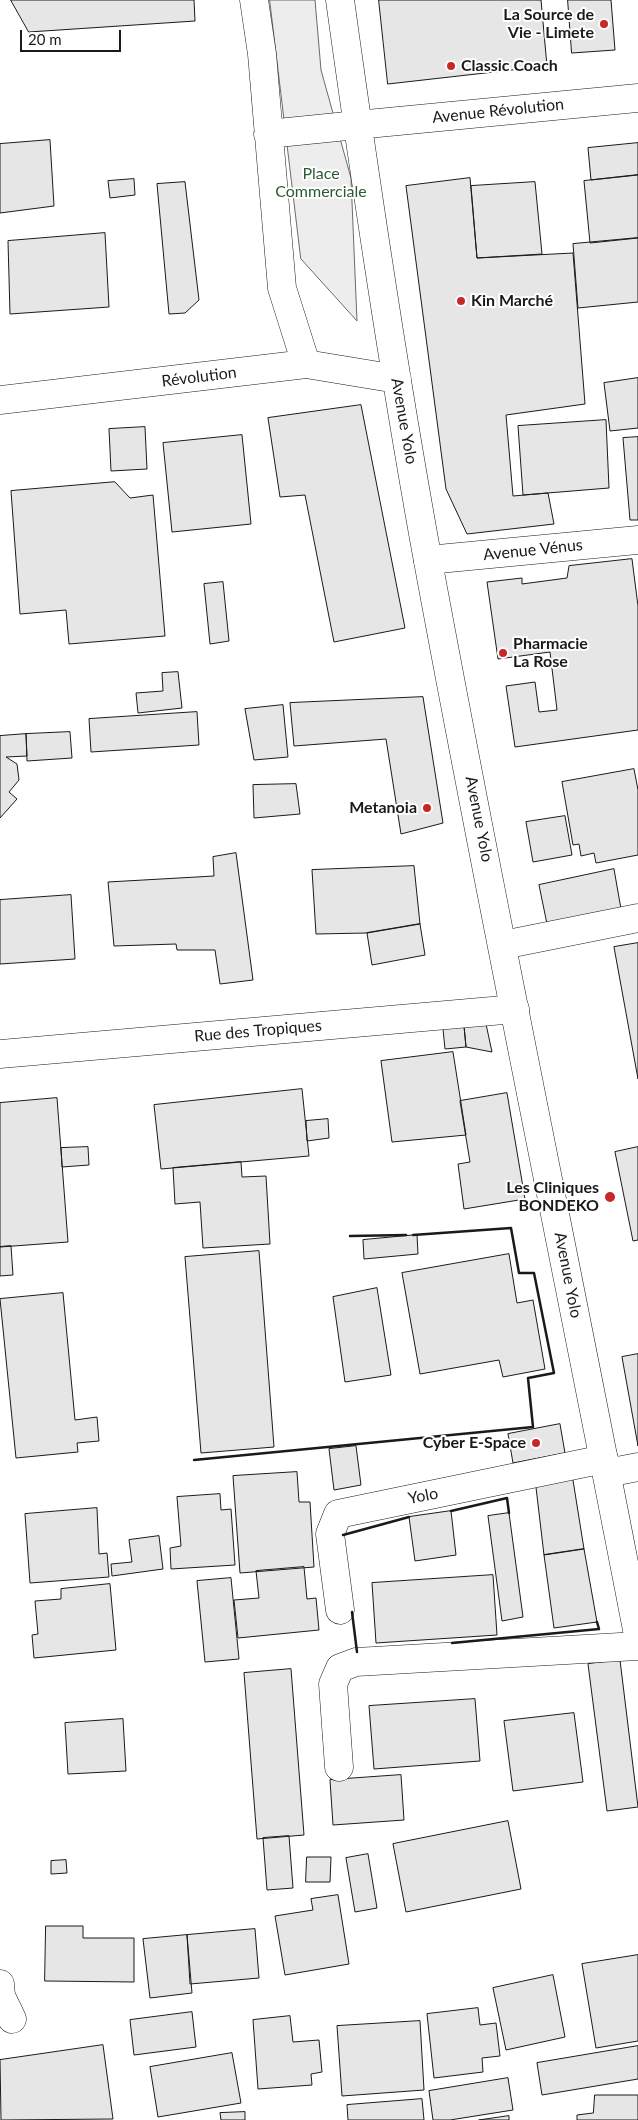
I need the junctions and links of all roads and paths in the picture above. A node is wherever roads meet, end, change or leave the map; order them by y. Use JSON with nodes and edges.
{"nodes":[{"id":1,"x":254,"y":0,"type":"edge"},
{"id":2,"x":340,"y":0,"type":"edge"},
{"id":3,"x":638,"y":98,"type":"edge"},
{"id":4,"x":357,"y":125,"type":"junction"},
{"id":5,"x":268,"y":134,"type":"junction"},
{"id":6,"x":306,"y":364,"type":"junction"},
{"id":7,"x":397,"y":379,"type":"junction"},
{"id":8,"x":0,"y":400,"type":"edge"},
{"id":9,"x":638,"y":540,"type":"edge"},
{"id":10,"x":428,"y":560,"type":"junction"},
{"id":11,"x":638,"y":918,"type":"edge"},
{"id":12,"x":503,"y":945,"type":"junction"},
{"id":13,"x":515,"y":1009,"type":"junction"},
{"id":14,"x":0,"y":1054,"type":"edge"},
{"id":15,"x":606,"y":1466,"type":"junction"},
{"id":16,"x":638,"y":1467,"type":"edge"},
{"id":17,"x":340,"y":1610,"type":"dead end"},
{"id":18,"x":638,"y":1635,"type":"edge"},
{"id":19,"x":638,"y":1646,"type":"edge"},
{"id":20,"x":339,"y":1767,"type":"dead end"},
{"id":21,"x":0,"y":1984,"type":"edge"},
{"id":22,"x":12,"y":2019,"type":"dead end"}],
"edges":[{"from":1,"to":5,"type":"street"},
{"from":2,"to":4,"type":"street","name":"Avenue Yolo"},
{"from":3,"to":4,"type":"street","name":"Avenue Révolution"},
{"from":4,"to":5,"type":"street","name":"Avenue Révolution"},
{"from":4,"to":7,"type":"street","name":"Avenue Yolo"},
{"from":5,"to":6,"type":"street"},
{"from":6,"to":7,"type":"street","name":"Révolution"},
{"from":6,"to":8,"type":"street","name":"Révolution"},
{"from":7,"to":10,"type":"street","name":"Avenue Yolo"},
{"from":9,"to":10,"type":"street","name":"Avenue Vénus"},
{"from":10,"to":12,"type":"street","name":"Avenue Yolo"},
{"from":11,"to":12,"type":"street"},
{"from":12,"to":13,"type":"street","name":"Avenue Yolo"},
{"from":13,"to":14,"type":"street","name":"Rue des Tropiques"},
{"from":13,"to":15,"type":"street","name":"Avenue Yolo"},
{"from":15,"to":16,"type":"street"},
{"from":15,"to":17,"type":"street","name":"Yolo"},
{"from":15,"to":18,"type":"street","name":"Avenue Yolo"},
{"from":19,"to":20,"type":"street"},
{"from":21,"to":22,"type":"street"}]}
